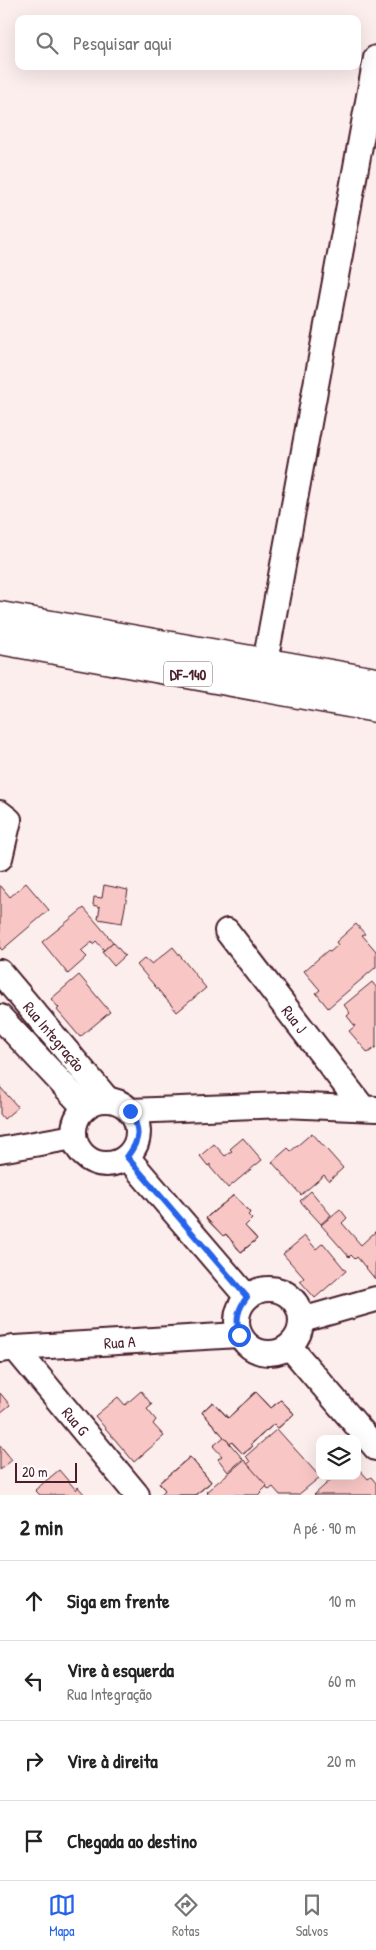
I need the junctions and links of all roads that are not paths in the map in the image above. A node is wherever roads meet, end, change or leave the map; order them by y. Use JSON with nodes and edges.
{"nodes":[{"id":1,"x":376,"y":58,"type":"edge"},
{"id":2,"x":0,"y":616,"type":"edge"},
{"id":3,"x":0,"y":640,"type":"edge"},
{"id":4,"x":266,"y":663,"type":"junction"},
{"id":5,"x":376,"y":682,"type":"edge"},
{"id":6,"x":376,"y":708,"type":"edge"},
{"id":7,"x":0,"y":813,"type":"edge"},
{"id":8,"x":0,"y":858,"type":"edge"},
{"id":9,"x":227,"y":931,"type":"dead end"},
{"id":10,"x":0,"y":972,"type":"edge"},
{"id":11,"x":0,"y":1017,"type":"edge"},
{"id":12,"x":108,"y":1100,"type":"junction"},
{"id":13,"x":85,"y":1108,"type":"junction"},
{"id":14,"x":370,"y":1109,"type":"edge"},
{"id":15,"x":130,"y":1111,"type":"junction"},
{"id":16,"x":74,"y":1137,"type":"junction"},
{"id":17,"x":0,"y":1150,"type":"edge"},
{"id":18,"x":127,"y":1157,"type":"junction"},
{"id":19,"x":247,"y":1297,"type":"junction"},
{"id":20,"x":376,"y":1299,"type":"edge"},
{"id":21,"x":302,"y":1320,"type":"junction"},
{"id":22,"x":239,"y":1335,"type":"junction"},
{"id":23,"x":290,"y":1347,"type":"junction"},
{"id":24,"x":7,"y":1349,"type":"edge"},
{"id":25,"x":376,"y":1448,"type":"edge"},
{"id":26,"x":137,"y":1495,"type":"edge"}],
"edges":[{"from":1,"to":4,"type":"street"},
{"from":2,"to":4,"type":"main road","number":"DF-140"},
{"from":3,"to":6,"type":"main road","number":"DF-140"},
{"from":4,"to":5,"type":"main road","number":"DF-140"},
{"from":7,"to":8,"type":"street"},
{"from":9,"to":14,"type":"street","name":"Rua J"},
{"from":10,"to":12,"type":"street","name":"Rua Integração"},
{"from":11,"to":13,"type":"street","name":"Rua Integração"},
{"from":12,"to":13,"type":"street"},
{"from":12,"to":15,"type":"street"},
{"from":13,"to":16,"type":"street"},
{"from":14,"to":15,"type":"street"},
{"from":15,"to":18,"type":"street"},
{"from":16,"to":17,"type":"street"},
{"from":16,"to":18,"type":"street"},
{"from":18,"to":19,"type":"street"},
{"from":19,"to":21,"type":"street"},
{"from":19,"to":22,"type":"street"},
{"from":20,"to":21,"type":"street"},
{"from":21,"to":23,"type":"street"},
{"from":22,"to":23,"type":"street"},
{"from":22,"to":24,"type":"street","name":"Rua A"},
{"from":23,"to":25,"type":"street"},
{"from":24,"to":26,"type":"street","name":"Rua G"}]}
